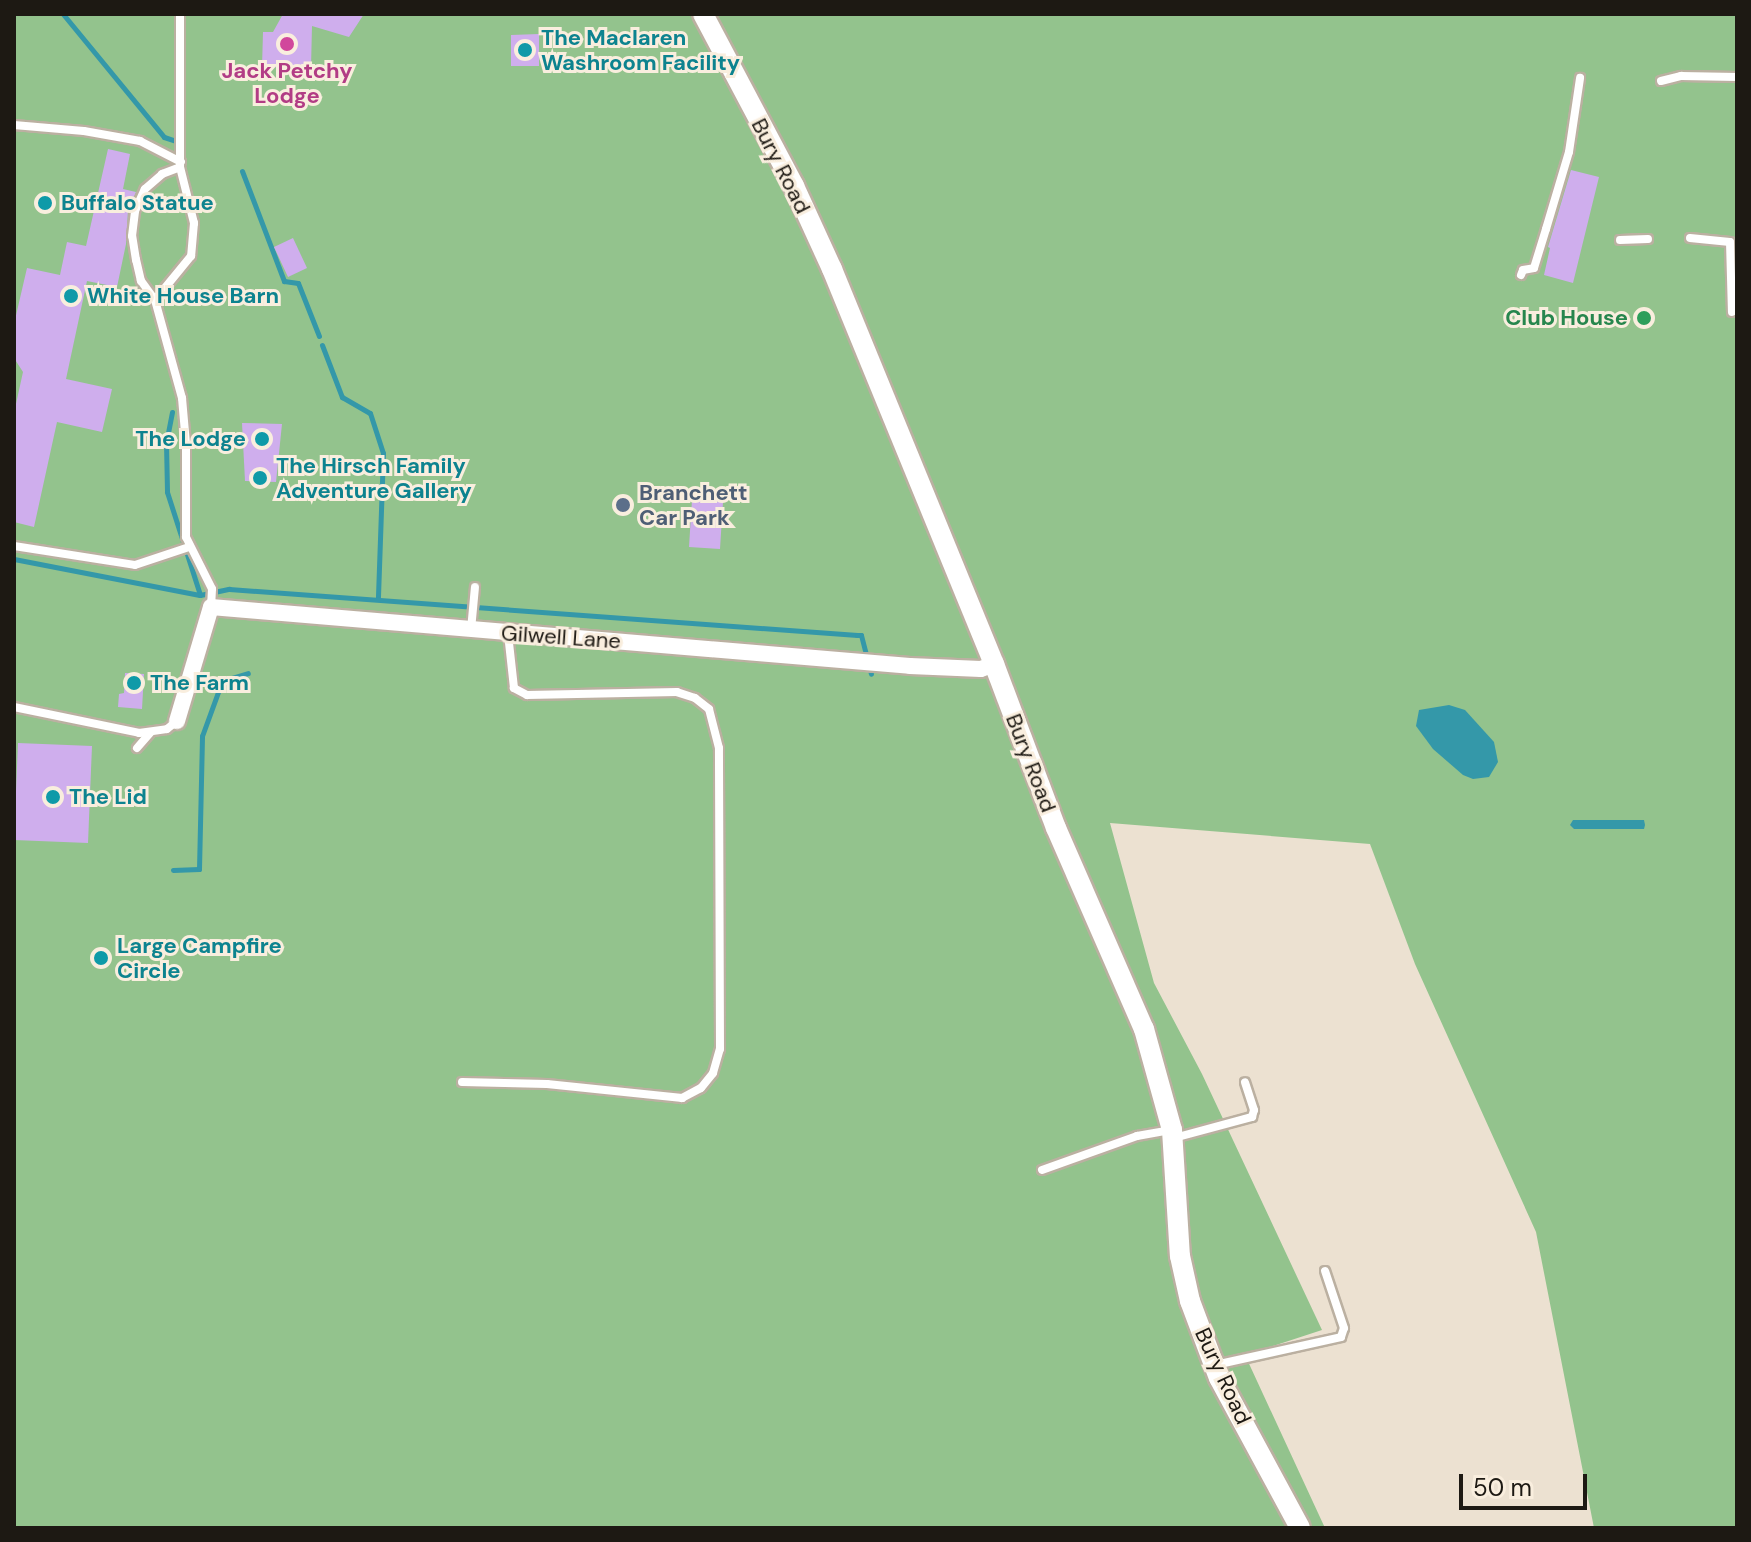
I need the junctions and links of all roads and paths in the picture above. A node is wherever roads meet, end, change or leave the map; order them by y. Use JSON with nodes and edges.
{"nodes":[{"id":1,"x":180,"y":14,"type":"edge"},
{"id":2,"x":703,"y":14,"type":"edge"},
{"id":3,"x":1737,"y":77,"type":"edge"},
{"id":4,"x":1580,"y":78,"type":"dead end"},
{"id":5,"x":1661,"y":81,"type":"dead end"},
{"id":6,"x":14,"y":125,"type":"edge"},
{"id":7,"x":181,"y":165,"type":"junction"},
{"id":8,"x":1690,"y":238,"type":"dead end"},
{"id":9,"x":1648,"y":239,"type":"dead end"},
{"id":10,"x":1620,"y":240,"type":"dead end"},
{"id":11,"x":1521,"y":275,"type":"dead end"},
{"id":12,"x":155,"y":300,"type":"junction"},
{"id":13,"x":1732,"y":312,"type":"dead end"},
{"id":14,"x":14,"y":546,"type":"edge"},
{"id":15,"x":185,"y":549,"type":"junction"},
{"id":16,"x":475,"y":587,"type":"dead end"},
{"id":17,"x":211,"y":607,"type":"junction"},
{"id":18,"x":471,"y":630,"type":"junction"},
{"id":19,"x":508,"y":634,"type":"junction"},
{"id":20,"x":994,"y":664,"type":"junction"},
{"id":21,"x":14,"y":707,"type":"edge"},
{"id":22,"x":177,"y":721,"type":"joint"},
{"id":23,"x":152,"y":731,"type":"junction"},
{"id":24,"x":137,"y":748,"type":"dead end"},
{"id":25,"x":462,"y":1082,"type":"dead end"},
{"id":26,"x":1245,"y":1082,"type":"dead end"},
{"id":27,"x":1172,"y":1134,"type":"junction"},
{"id":28,"x":1042,"y":1170,"type":"dead end"},
{"id":29,"x":1325,"y":1271,"type":"dead end"},
{"id":30,"x":1214,"y":1365,"type":"junction"},
{"id":31,"x":1300,"y":1528,"type":"edge"}],
"edges":[{"from":1,"to":7,"type":"lane"},
{"from":2,"to":20,"type":"street","name":"Bury Road"},
{"from":3,"to":5,"type":"lane"},
{"from":4,"to":11,"type":"lane"},
{"from":6,"to":7,"type":"lane"},
{"from":7,"to":12,"type":"lane"},
{"from":7,"to":12,"type":"lane"},
{"from":8,"to":13,"type":"lane"},
{"from":9,"to":10,"type":"lane"},
{"from":12,"to":15,"type":"lane"},
{"from":14,"to":15,"type":"lane"},
{"from":15,"to":17,"type":"lane"},
{"from":16,"to":18,"type":"lane"},
{"from":17,"to":18,"type":"street","name":"Gilwell Lane"},
{"from":17,"to":22,"type":"street"},
{"from":18,"to":19,"type":"street","name":"Gilwell Lane"},
{"from":19,"to":20,"type":"street","name":"Gilwell Lane"},
{"from":19,"to":25,"type":"lane"},
{"from":20,"to":27,"type":"street","name":"Bury Road"},
{"from":21,"to":23,"type":"lane"},
{"from":22,"to":23,"type":"lane"},
{"from":23,"to":24,"type":"lane"},
{"from":26,"to":27,"type":"lane"},
{"from":27,"to":28,"type":"lane"},
{"from":27,"to":30,"type":"street","name":"Bury Road"},
{"from":29,"to":30,"type":"lane"},
{"from":30,"to":31,"type":"street","name":"Bury Road"}]}
